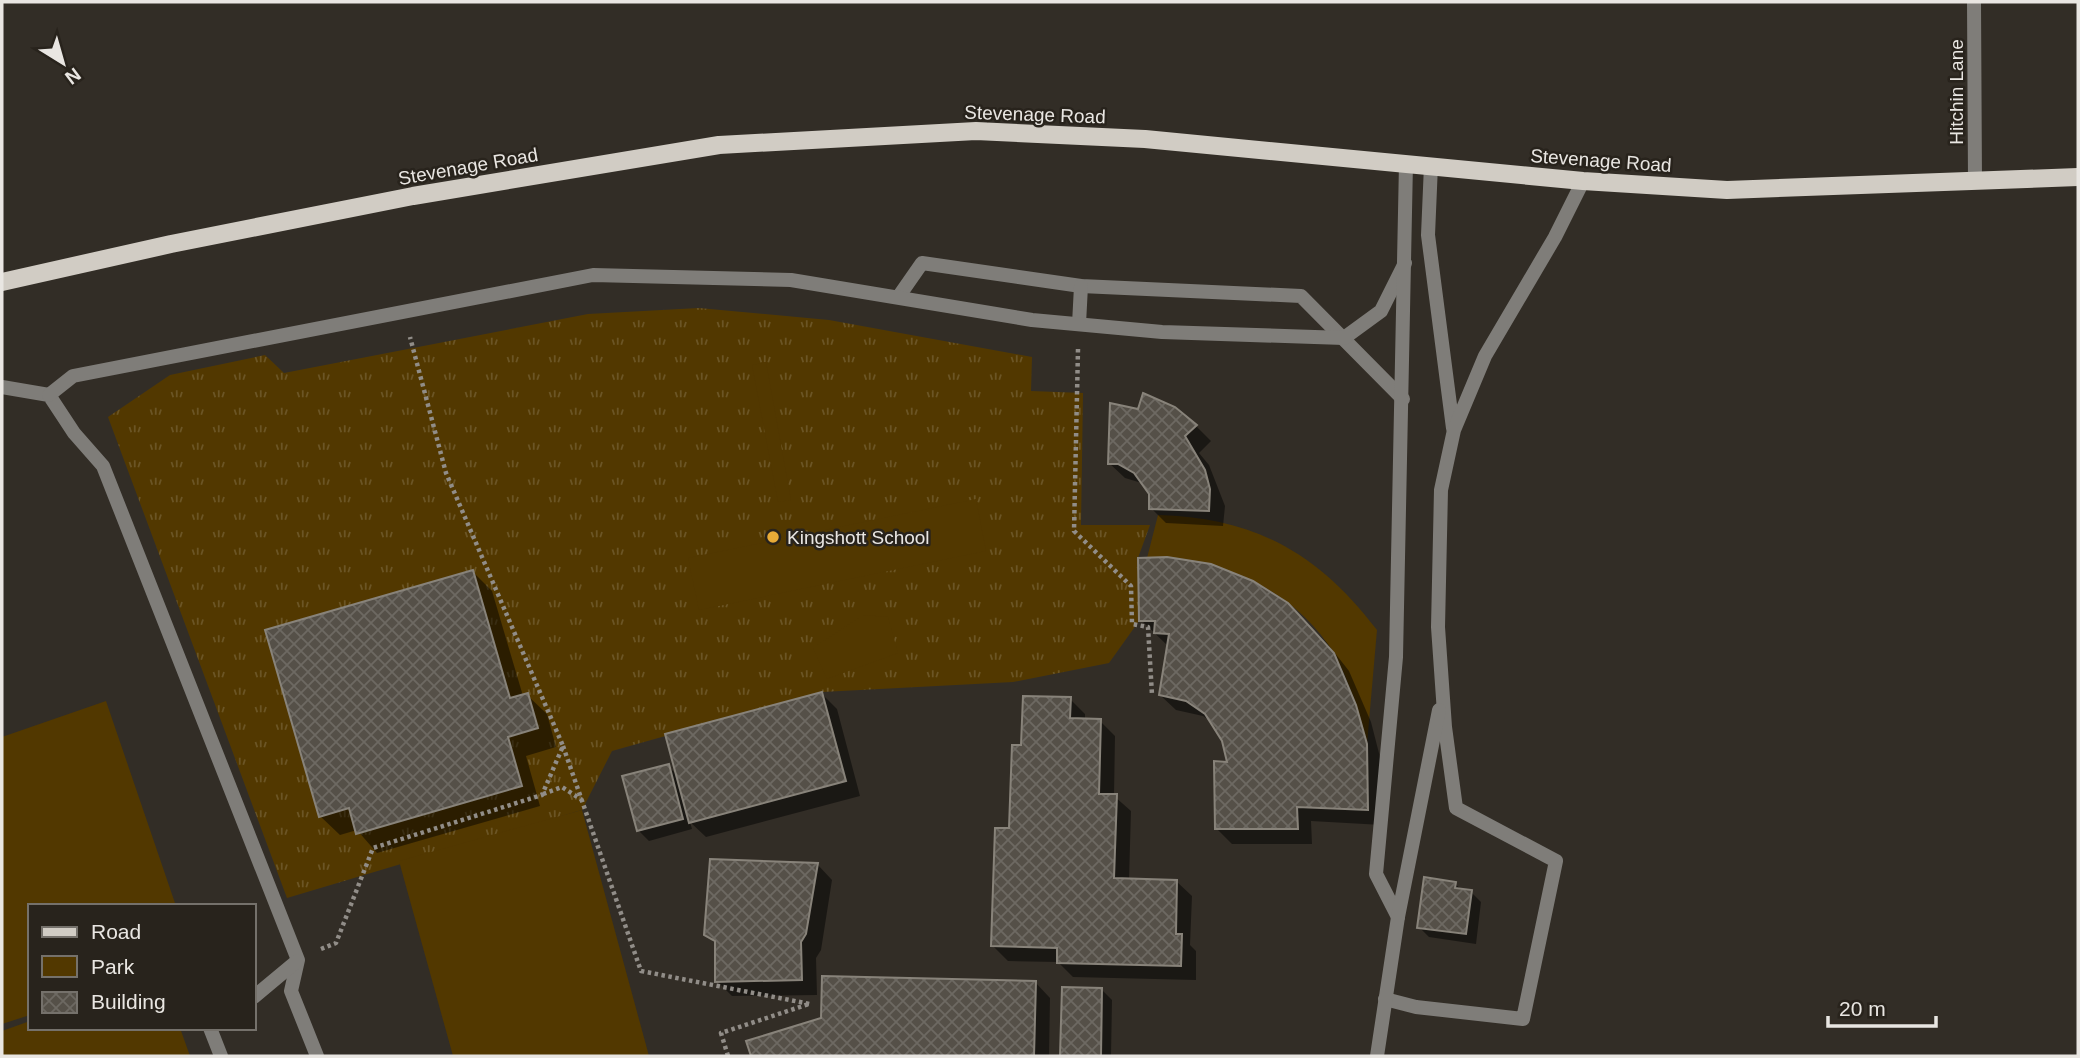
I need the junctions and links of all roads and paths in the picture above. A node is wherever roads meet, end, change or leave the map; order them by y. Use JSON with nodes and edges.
{"nodes":[{"id":1,"x":1974,"y":2,"type":"edge"},
{"id":2,"x":1406,"y":163,"type":"junction"},
{"id":3,"x":1432,"y":165,"type":"junction"},
{"id":4,"x":2078,"y":177,"type":"edge"},
{"id":5,"x":1583,"y":181,"type":"junction"},
{"id":6,"x":1975,"y":182,"type":"junction"},
{"id":7,"x":1405,"y":263,"type":"junction"},
{"id":8,"x":2,"y":282,"type":"edge"},
{"id":9,"x":1081,"y":286,"type":"junction"},
{"id":10,"x":899,"y":296,"type":"junction"},
{"id":11,"x":404,"y":310,"type":"junction"},
{"id":12,"x":1079,"y":324,"type":"junction"},
{"id":13,"x":1344,"y":338,"type":"junction"},
{"id":14,"x":2,"y":387,"type":"edge"},
{"id":15,"x":49,"y":395,"type":"junction"},
{"id":16,"x":1403,"y":399,"type":"junction"},
{"id":17,"x":1454,"y":430,"type":"junction"},
{"id":18,"x":1443,"y":692,"type":"junction"},
{"id":19,"x":1152,"y":695,"type":"dead end"},
{"id":20,"x":563,"y":746,"type":"junction"},
{"id":21,"x":542,"y":795,"type":"junction"},
{"id":22,"x":582,"y":800,"type":"junction"},
{"id":23,"x":1398,"y":917,"type":"junction"},
{"id":24,"x":299,"y":960,"type":"junction"},
{"id":25,"x":256,"y":995,"type":"edge"},
{"id":26,"x":1385,"y":999,"type":"junction"},
{"id":27,"x":211,"y":1030,"type":"edge"},
{"id":28,"x":222,"y":1056,"type":"edge"},
{"id":29,"x":317,"y":1056,"type":"edge"},
{"id":30,"x":728,"y":1056,"type":"edge"},
{"id":31,"x":1377,"y":1056,"type":"edge"}],
"edges":[{"from":1,"to":6,"type":"street","name":"Hitchin Lane"},
{"from":2,"to":3,"type":"main road","name":"Stevenage Road"},
{"from":2,"to":7,"type":"street"},
{"from":2,"to":8,"type":"main road","name":"Stevenage Road"},
{"from":3,"to":5,"type":"main road","name":"Stevenage Road"},
{"from":3,"to":17,"type":"street"},
{"from":4,"to":6,"type":"main road","name":"Stevenage Road"},
{"from":5,"to":6,"type":"main road","name":"Stevenage Road"},
{"from":5,"to":17,"type":"street"},
{"from":7,"to":13,"type":"street"},
{"from":7,"to":16,"type":"street"},
{"from":9,"to":10,"type":"street"},
{"from":9,"to":12,"type":"street"},
{"from":9,"to":13,"type":"street"},
{"from":10,"to":11,"type":"street"},
{"from":10,"to":12,"type":"street"},
{"from":11,"to":15,"type":"street"},
{"from":11,"to":20,"type":"path"},
{"from":12,"to":13,"type":"street"},
{"from":12,"to":19,"type":"path"},
{"from":13,"to":16,"type":"street"},
{"from":14,"to":15,"type":"street"},
{"from":15,"to":24,"type":"street"},
{"from":16,"to":23,"type":"street"},
{"from":17,"to":18,"type":"street"},
{"from":18,"to":23,"type":"street"},
{"from":18,"to":26,"type":"street"},
{"from":20,"to":21,"type":"path"},
{"from":20,"to":22,"type":"path"},
{"from":21,"to":22,"type":"path"},
{"from":21,"to":24,"type":"path"},
{"from":22,"to":30,"type":"path"},
{"from":23,"to":26,"type":"street"},
{"from":24,"to":25,"type":"street"},
{"from":24,"to":29,"type":"street"},
{"from":26,"to":31,"type":"street"},
{"from":27,"to":28,"type":"street"}]}
